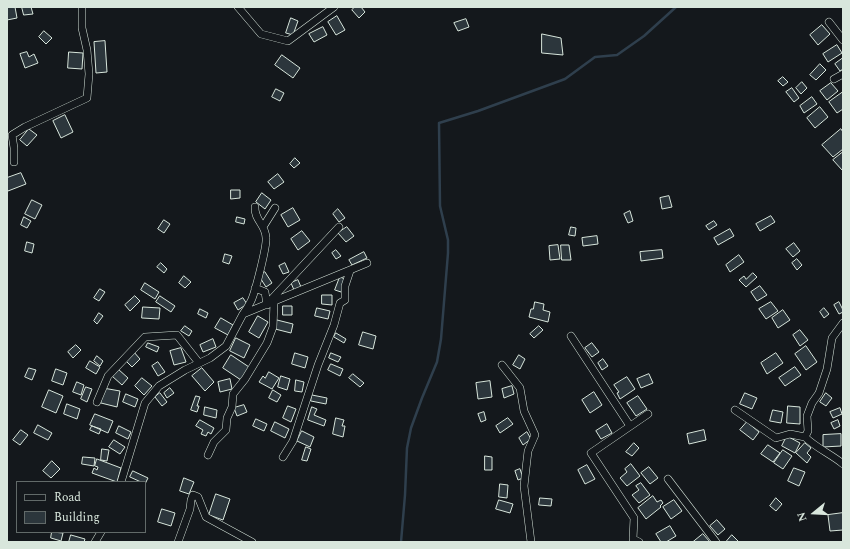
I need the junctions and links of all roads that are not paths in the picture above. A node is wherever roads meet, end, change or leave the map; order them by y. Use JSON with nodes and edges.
{"nodes":[{"id":1,"x":82,"y":7,"type":"edge"},
{"id":2,"x":238,"y":7,"type":"edge"},
{"id":3,"x":334,"y":7,"type":"edge"},
{"id":4,"x":828,"y":22,"type":"dead end"},
{"id":5,"x":843,"y":40,"type":"edge"},
{"id":6,"x":843,"y":74,"type":"edge"},
{"id":7,"x":834,"y":79,"type":"dead end"},
{"id":8,"x":14,"y":162,"type":"dead end"},
{"id":9,"x":255,"y":207,"type":"dead end"},
{"id":10,"x":275,"y":208,"type":"dead end"},
{"id":11,"x":263,"y":227,"type":"junction"},
{"id":12,"x":339,"y":227,"type":"dead end"},
{"id":13,"x":367,"y":263,"type":"dead end"},
{"id":14,"x":350,"y":271,"type":"junction"},
{"id":15,"x":254,"y":288,"type":"junction"},
{"id":16,"x":274,"y":302,"type":"junction"},
{"id":17,"x":267,"y":305,"type":"junction"},
{"id":18,"x":243,"y":314,"type":"junction"},
{"id":19,"x":843,"y":323,"type":"edge"},
{"id":20,"x":571,"y":336,"type":"dead end"},
{"id":21,"x":199,"y":363,"type":"junction"},
{"id":22,"x":502,"y":365,"type":"dead end"},
{"id":23,"x":97,"y":402,"type":"dead end"},
{"id":24,"x":735,"y":410,"type":"dead end"},
{"id":25,"x":648,"y":414,"type":"dead end"},
{"id":26,"x":630,"y":426,"type":"junction"},
{"id":27,"x":805,"y":437,"type":"junction"},
{"id":28,"x":208,"y":455,"type":"dead end"},
{"id":29,"x":282,"y":457,"type":"dead end"},
{"id":30,"x":843,"y":464,"type":"edge"},
{"id":31,"x":668,"y":479,"type":"dead end"},
{"id":32,"x":121,"y":481,"type":"edge"},
{"id":33,"x":100,"y":533,"type":"edge"},
{"id":34,"x":95,"y":542,"type":"edge"},
{"id":35,"x":178,"y":542,"type":"edge"},
{"id":36,"x":252,"y":542,"type":"edge"},
{"id":37,"x":530,"y":542,"type":"edge"},
{"id":38,"x":639,"y":542,"type":"edge"},
{"id":39,"x":716,"y":542,"type":"edge"}],
"edges":[{"from":1,"to":8,"type":"street"},
{"from":2,"to":3,"type":"street"},
{"from":4,"to":5,"type":"street"},
{"from":6,"to":7,"type":"street"},
{"from":9,"to":11,"type":"street"},
{"from":10,"to":11,"type":"street"},
{"from":11,"to":15,"type":"street"},
{"from":12,"to":17,"type":"street"},
{"from":13,"to":14,"type":"street"},
{"from":14,"to":16,"type":"street"},
{"from":14,"to":29,"type":"street"},
{"from":15,"to":17,"type":"street"},
{"from":15,"to":18,"type":"street"},
{"from":16,"to":17,"type":"street"},
{"from":16,"to":28,"type":"street"},
{"from":17,"to":18,"type":"street"},
{"from":18,"to":21,"type":"street"},
{"from":19,"to":27,"type":"street"},
{"from":20,"to":26,"type":"street"},
{"from":21,"to":23,"type":"street"},
{"from":21,"to":32,"type":"street"},
{"from":22,"to":37,"type":"street"},
{"from":24,"to":27,"type":"street"},
{"from":25,"to":26,"type":"street"},
{"from":26,"to":38,"type":"street"},
{"from":27,"to":30,"type":"street"},
{"from":31,"to":39,"type":"street"},
{"from":33,"to":34,"type":"street"},
{"from":35,"to":36,"type":"street"}]}
